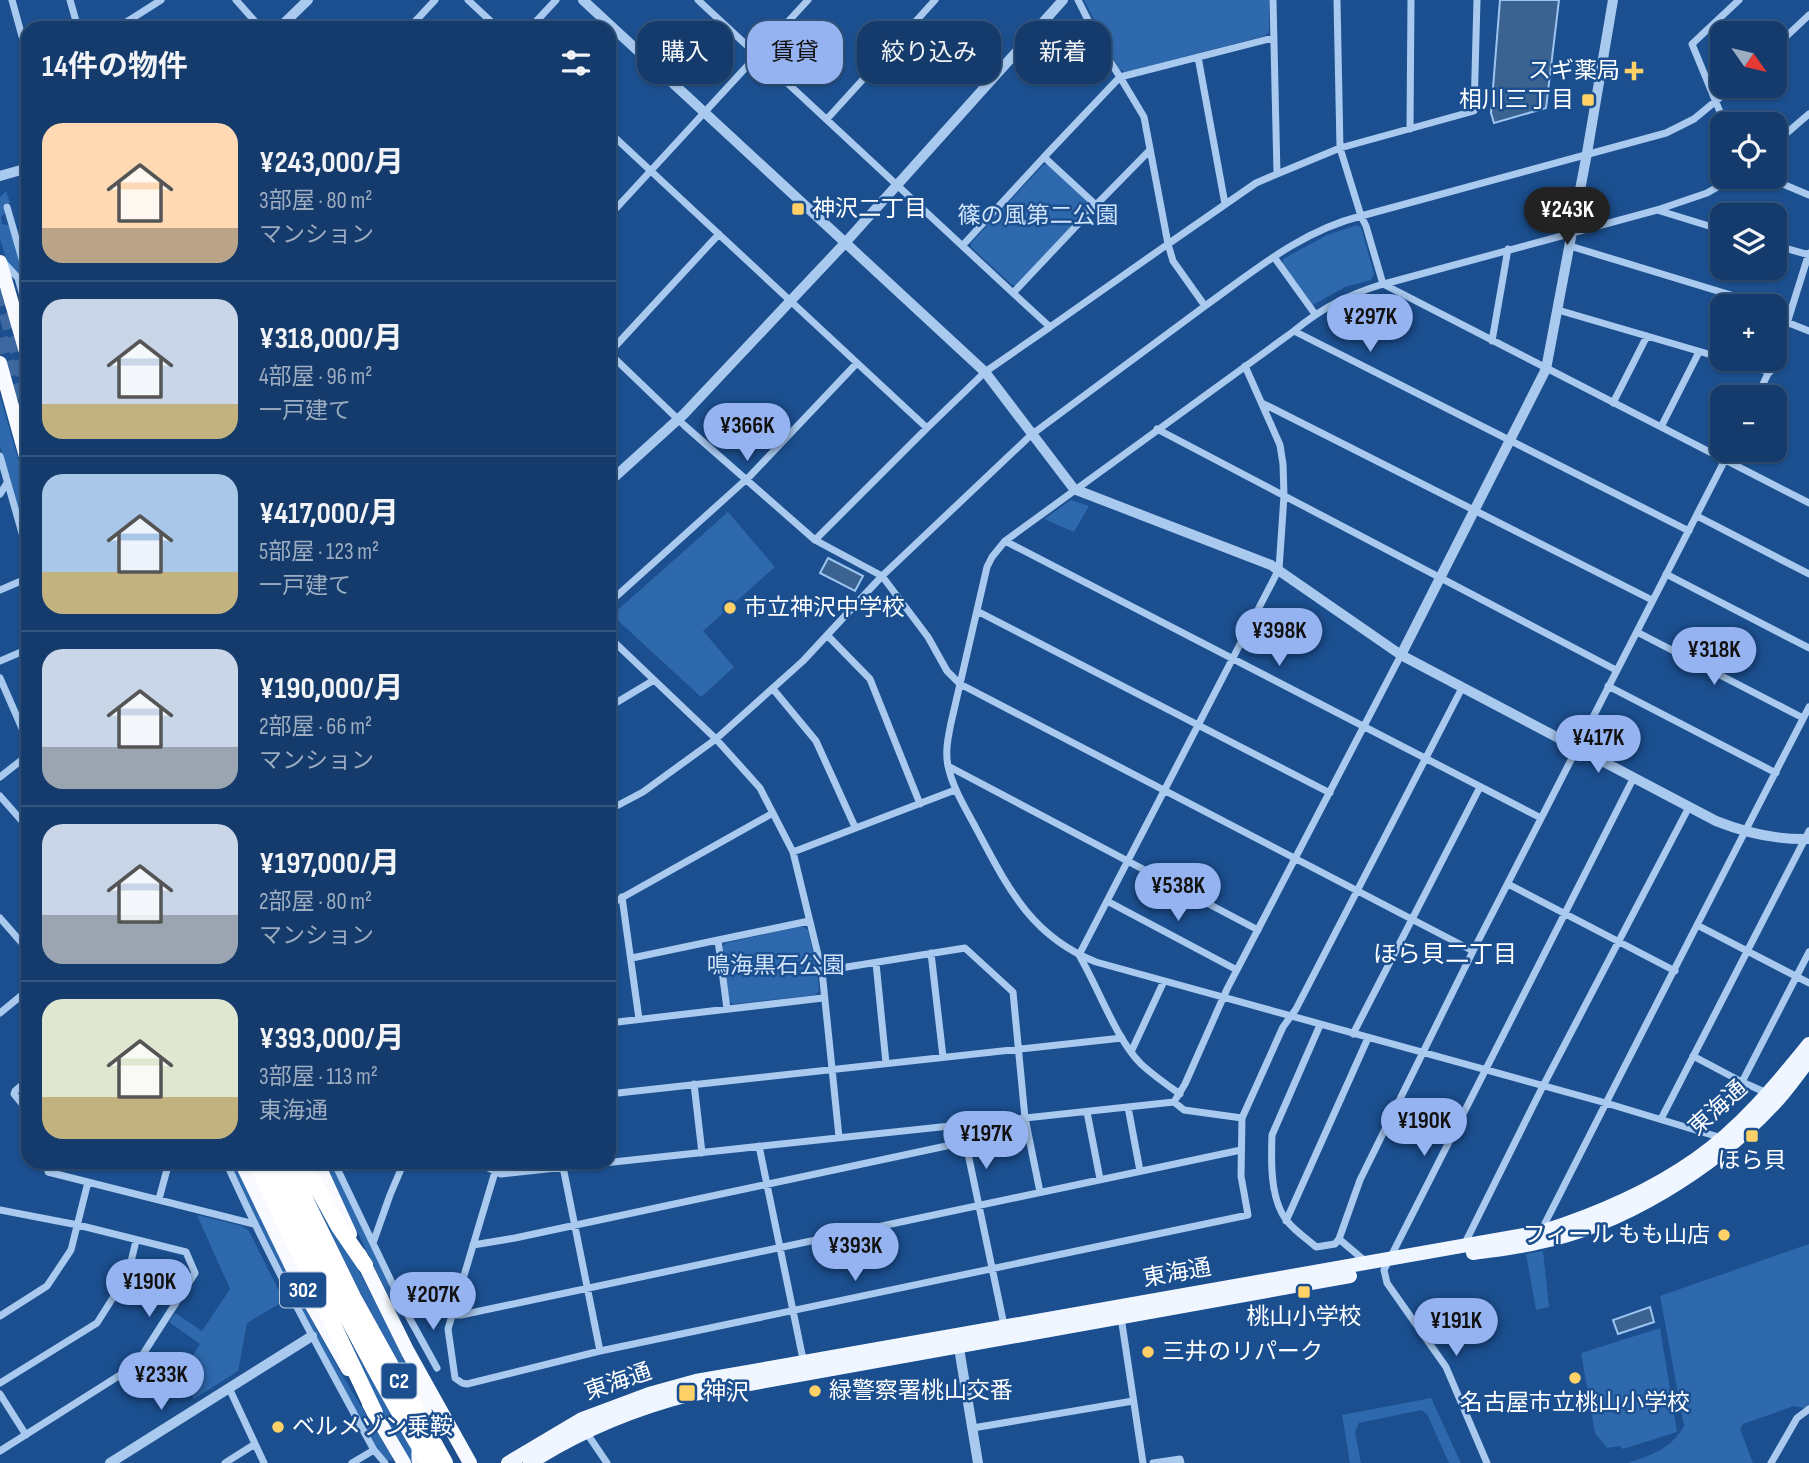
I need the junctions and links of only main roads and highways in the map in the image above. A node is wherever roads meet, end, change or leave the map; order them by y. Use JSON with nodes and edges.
{"nodes":[{"id":1,"x":0,"y":260,"type":"edge"},
{"id":2,"x":21,"y":334,"type":"edge"},
{"id":3,"x":0,"y":363,"type":"edge"},
{"id":4,"x":21,"y":439,"type":"edge"},
{"id":5,"x":1809,"y":1045,"type":"edge"},
{"id":6,"x":1809,"y":1060,"type":"edge"},
{"id":7,"x":244,"y":1169,"type":"edge"},
{"id":8,"x":259,"y":1169,"type":"edge"},
{"id":9,"x":274,"y":1169,"type":"edge"},
{"id":10,"x":290,"y":1169,"type":"edge"},
{"id":11,"x":307,"y":1169,"type":"edge"},
{"id":12,"x":320,"y":1169,"type":"edge"},
{"id":13,"x":1387,"y":1264,"type":"junction"},
{"id":14,"x":365,"y":1265,"type":"junction"},
{"id":15,"x":348,"y":1302,"type":"junction"},
{"id":16,"x":957,"y":1340,"type":"junction"},
{"id":17,"x":408,"y":1352,"type":"junction"},
{"id":18,"x":805,"y":1368,"type":"junction"},
{"id":19,"x":375,"y":1413,"type":"junction"},
{"id":20,"x":404,"y":1463,"type":"edge"},
{"id":21,"x":418,"y":1463,"type":"edge"},
{"id":22,"x":429,"y":1463,"type":"edge"},
{"id":23,"x":445,"y":1463,"type":"edge"},
{"id":24,"x":470,"y":1463,"type":"edge"},
{"id":25,"x":508,"y":1463,"type":"edge"},
{"id":26,"x":530,"y":1463,"type":"edge"}],
"edges":[{"from":1,"to":2,"type":"highway"},
{"from":3,"to":4,"type":"highway"},
{"from":5,"to":13,"type":"main road","name":"東海通"},
{"from":6,"to":13,"type":"main road","name":"東海通"},
{"from":7,"to":19,"type":"highway","number":"302"},
{"from":8,"to":19,"type":"highway"},
{"from":9,"to":15,"type":"highway","number":"C2"},
{"from":10,"to":15,"type":"highway","number":"C2"},
{"from":11,"to":14,"type":"highway"},
{"from":12,"to":14,"type":"highway"},
{"from":13,"to":16,"type":"main road","name":"東海通"},
{"from":13,"to":16,"type":"main road","name":"東海通"},
{"from":14,"to":17,"type":"highway"},
{"from":15,"to":22,"type":"highway","number":"C2"},
{"from":15,"to":23,"type":"highway","number":"C2"},
{"from":16,"to":18,"type":"main road","name":"東海通"},
{"from":17,"to":21,"type":"highway"},
{"from":17,"to":24,"type":"highway"},
{"from":18,"to":25,"type":"main road","name":"東海通"},
{"from":18,"to":26,"type":"main road","name":"東海通"},
{"from":19,"to":20,"type":"highway","number":"302"}]}
